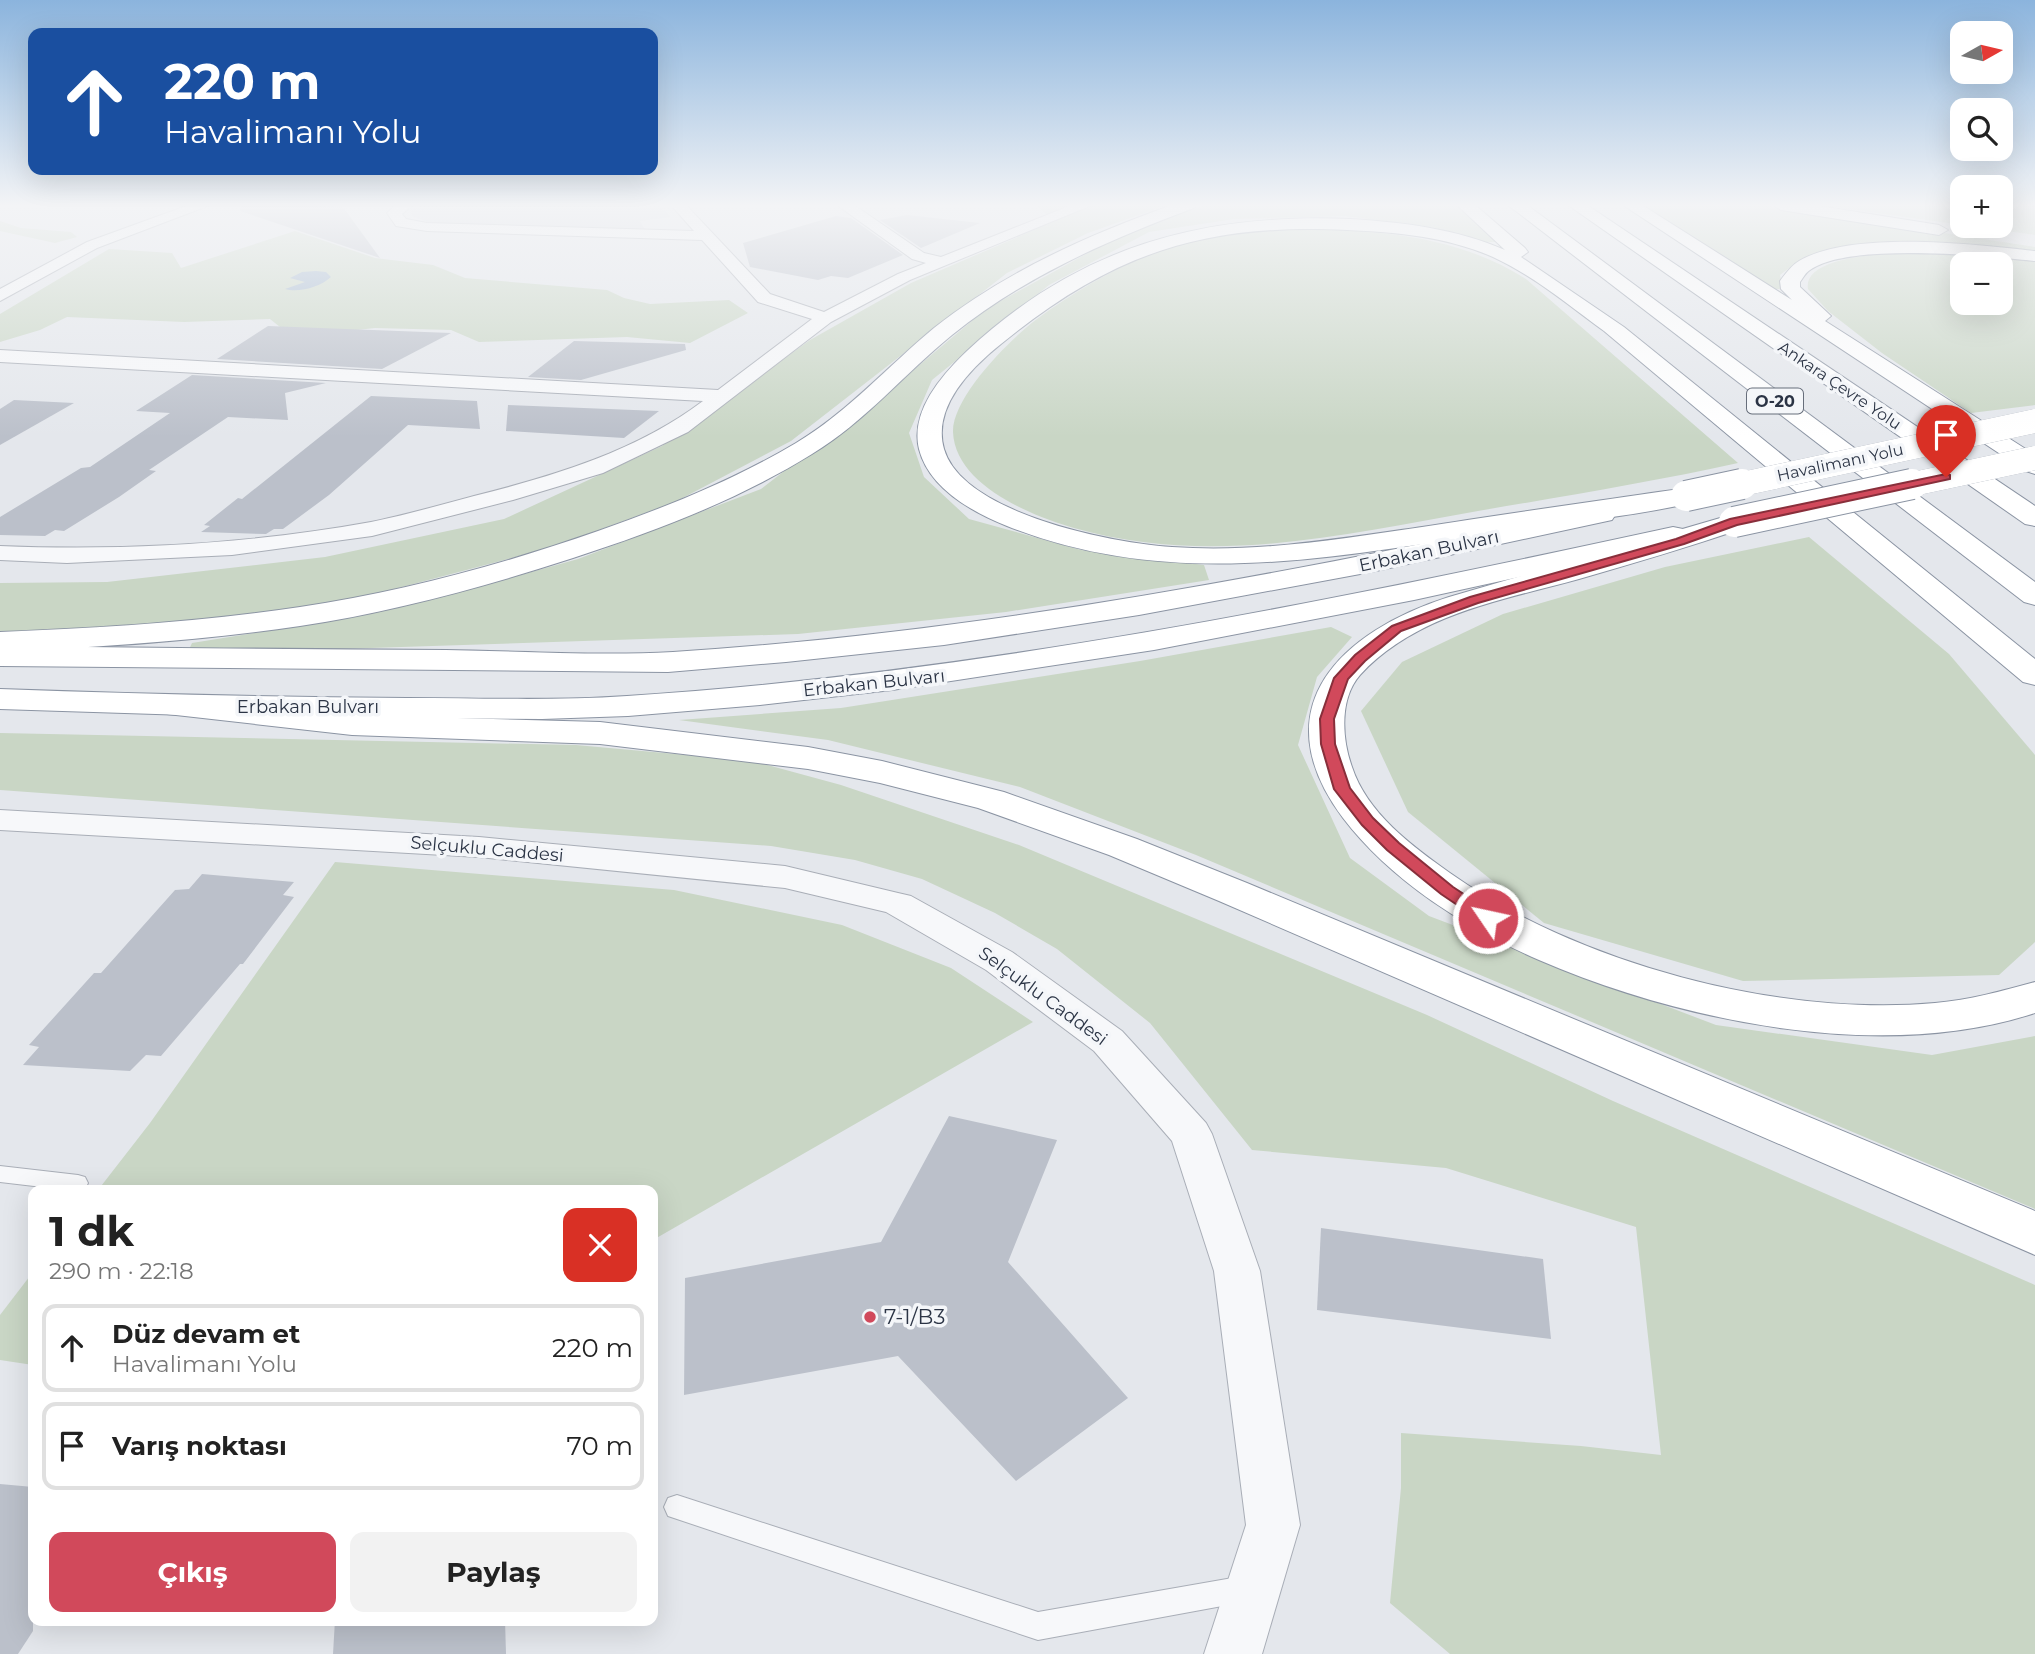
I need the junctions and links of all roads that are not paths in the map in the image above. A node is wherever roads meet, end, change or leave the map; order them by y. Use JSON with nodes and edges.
{"nodes":[{"id":1,"x":24,"y":282,"type":"edge"},
{"id":2,"x":749,"y":282,"type":"edge"},
{"id":3,"x":894,"y":282,"type":"edge"},
{"id":4,"x":1016,"y":282,"type":"edge"},
{"id":5,"x":1075,"y":282,"type":"edge"},
{"id":6,"x":1546,"y":282,"type":"edge"},
{"id":7,"x":1558,"y":282,"type":"edge"},
{"id":8,"x":1618,"y":282,"type":"edge"},
{"id":9,"x":1689,"y":282,"type":"edge"},
{"id":10,"x":1750,"y":282,"type":"edge"},
{"id":11,"x":1791,"y":282,"type":"edge"},
{"id":12,"x":0,"y":296,"type":"edge"},
{"id":13,"x":825,"y":318,"type":"junction"},
{"id":14,"x":1617,"y":331,"type":"junction"},
{"id":15,"x":0,"y":354,"type":"edge"},
{"id":16,"x":720,"y":397,"type":"junction"},
{"id":17,"x":1955,"y":415,"type":"junction"},
{"id":18,"x":2035,"y":421,"type":"edge"},
{"id":19,"x":1736,"y":429,"type":"junction"},
{"id":20,"x":2035,"y":458,"type":"edge"},
{"id":21,"x":2035,"y":466,"type":"edge"},
{"id":22,"x":1686,"y":496,"type":"junction"},
{"id":23,"x":2035,"y":518,"type":"edge"},
{"id":24,"x":1734,"y":522,"type":"junction"},
{"id":25,"x":0,"y":553,"type":"edge"},
{"id":26,"x":2035,"y":596,"type":"edge"},
{"id":27,"x":0,"y":642,"type":"edge"},
{"id":28,"x":0,"y":656,"type":"edge"},
{"id":29,"x":2035,"y":675,"type":"edge"},
{"id":30,"x":0,"y":699,"type":"edge"},
{"id":31,"x":2035,"y":704,"type":"edge"},
{"id":32,"x":179,"y":707,"type":"junction"},
{"id":33,"x":0,"y":708,"type":"edge"},
{"id":34,"x":0,"y":820,"type":"edge"},
{"id":35,"x":2035,"y":997,"type":"edge"},
{"id":36,"x":0,"y":1174,"type":"edge"},
{"id":37,"x":78,"y":1183,"type":"dead end"},
{"id":38,"x":2035,"y":1234,"type":"edge"},
{"id":39,"x":677,"y":1507,"type":"dead end"},
{"id":40,"x":1254,"y":1587,"type":"junction"},
{"id":41,"x":1233,"y":1654,"type":"edge"}],
"edges":[{"from":1,"to":12,"type":"street"},
{"from":2,"to":13,"type":"street"},
{"from":3,"to":13,"type":"street"},
{"from":4,"to":27,"type":"highway"},
{"from":5,"to":22,"type":"highway"},
{"from":6,"to":14,"type":"highway"},
{"from":7,"to":14,"type":"highway"},
{"from":8,"to":26,"type":"highway","number":"O-20"},
{"from":9,"to":23,"type":"highway","name":"Ankara Çevre Yolu","number":"O-20"},
{"from":10,"to":17,"type":"highway"},
{"from":11,"to":17,"type":"highway"},
{"from":13,"to":16,"type":"street"},
{"from":14,"to":19,"type":"highway"},
{"from":15,"to":16,"type":"street"},
{"from":16,"to":25,"type":"street"},
{"from":17,"to":21,"type":"highway"},
{"from":18,"to":22,"type":"highway","name":"Havalimanı Yolu","bridge":true},
{"from":19,"to":29,"type":"highway"},
{"from":19,"to":31,"type":"highway"},
{"from":20,"to":24,"type":"highway","bridge":true},
{"from":22,"to":28,"type":"highway","name":"Erbakan Bulvarı"},
{"from":24,"to":32,"type":"highway","name":"Erbakan Bulvarı"},
{"from":24,"to":35,"type":"highway"},
{"from":30,"to":32,"type":"highway","name":"Erbakan Bulvarı"},
{"from":32,"to":33,"type":"highway"},
{"from":32,"to":38,"type":"highway"},
{"from":34,"to":40,"type":"street","name":"Selçuklu Caddesi"},
{"from":36,"to":37,"type":"lane"},
{"from":39,"to":40,"type":"lane"},
{"from":40,"to":41,"type":"street","name":"Selçuklu Caddesi"}]}
